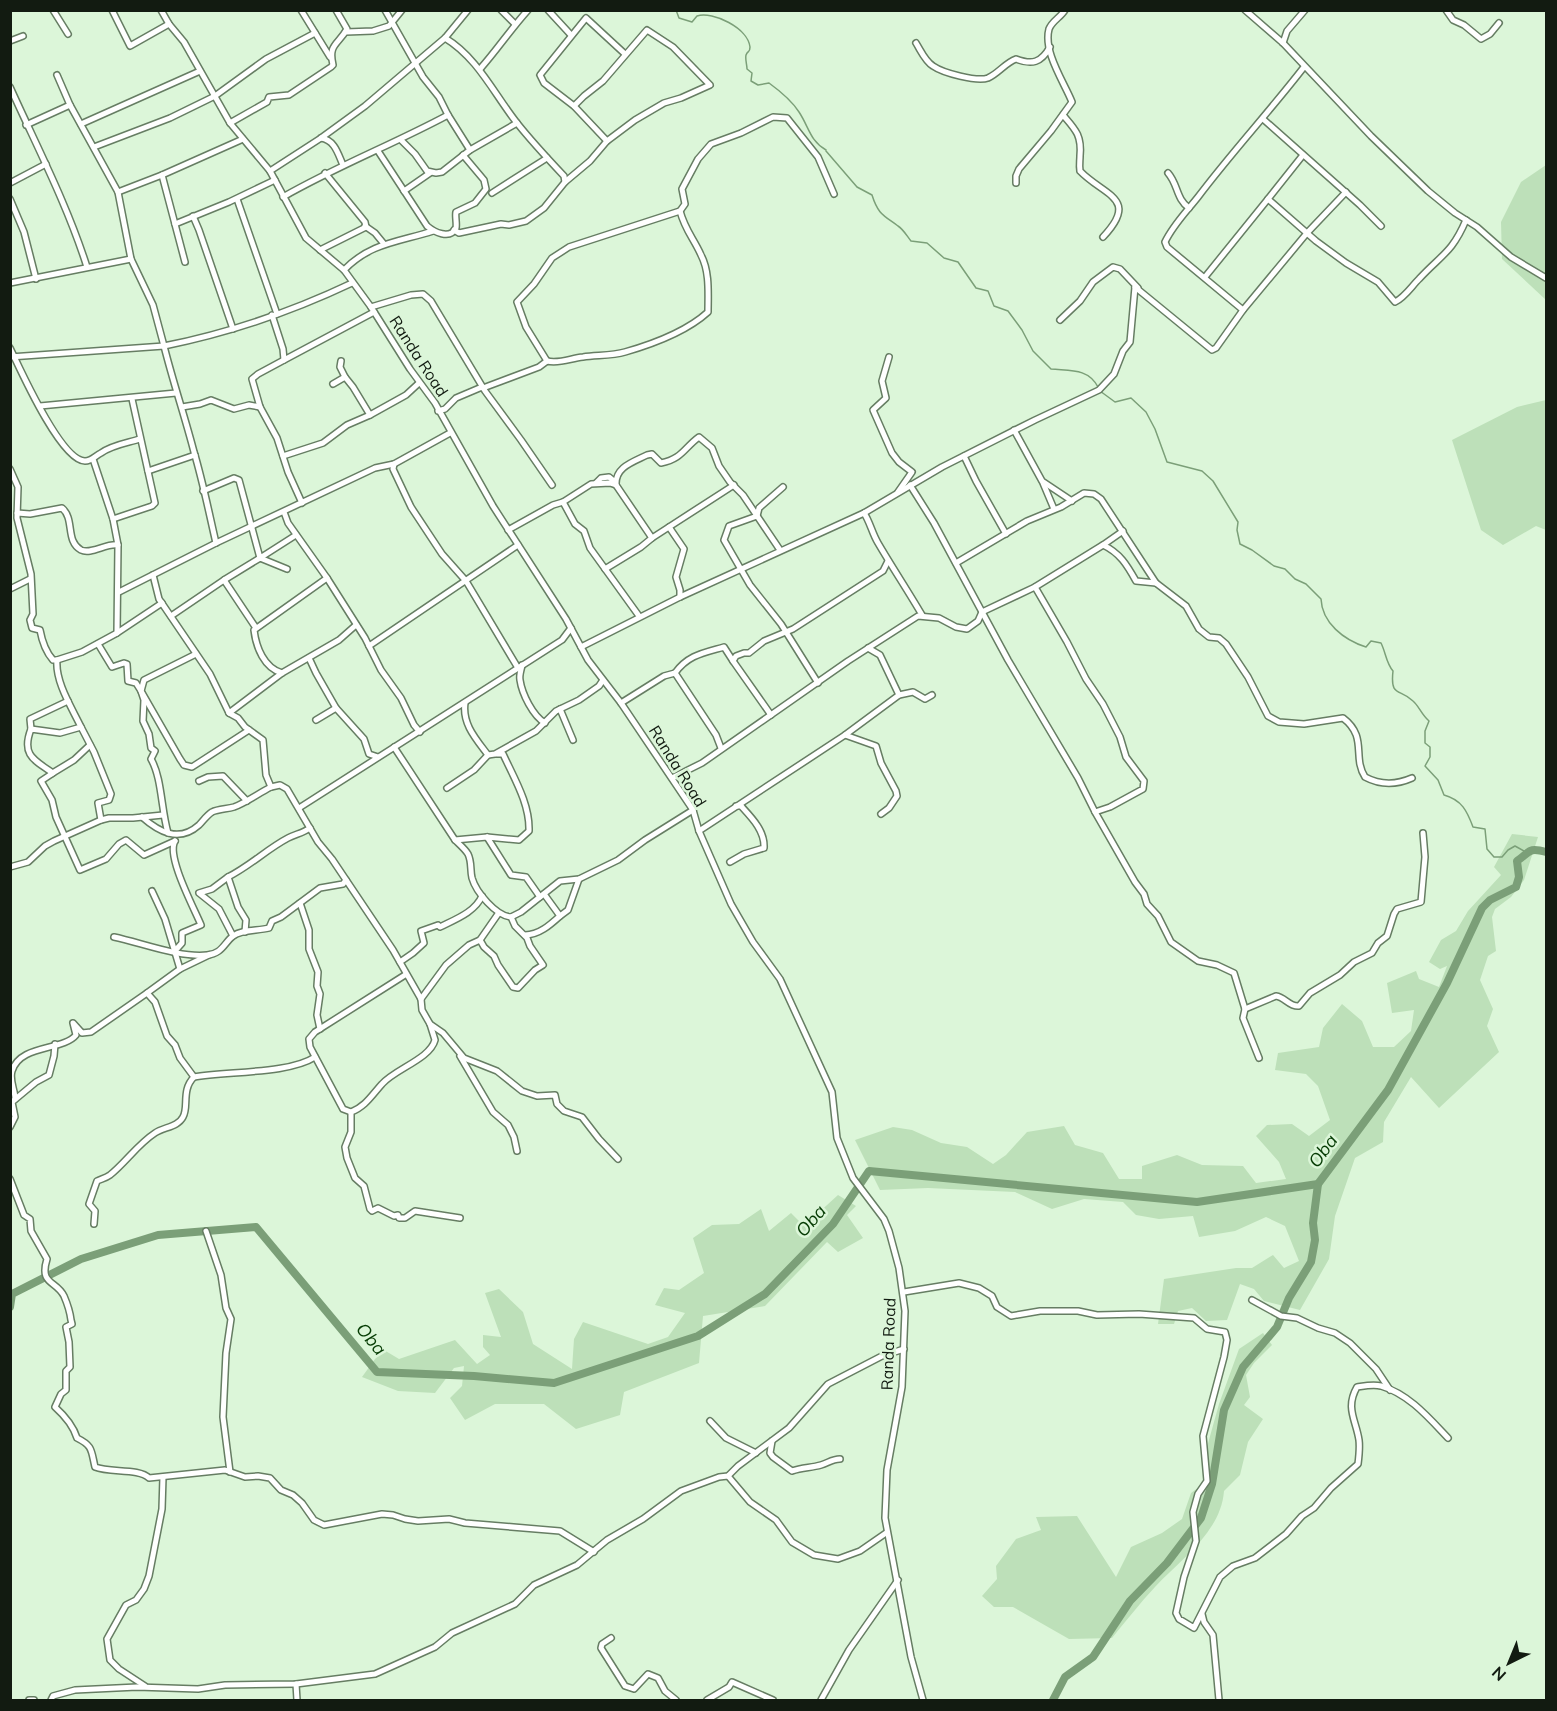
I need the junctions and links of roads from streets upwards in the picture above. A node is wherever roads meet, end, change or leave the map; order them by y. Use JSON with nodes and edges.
{"nodes":[{"id":1,"x":53,"y":10,"type":"edge"},
{"id":2,"x":112,"y":10,"type":"edge"},
{"id":3,"x":171,"y":10,"type":"edge"},
{"id":4,"x":301,"y":10,"type":"edge"},
{"id":5,"x":336,"y":10,"type":"edge"},
{"id":6,"x":385,"y":10,"type":"edge"},
{"id":7,"x":402,"y":10,"type":"edge"},
{"id":8,"x":468,"y":10,"type":"edge"},
{"id":9,"x":501,"y":10,"type":"edge"},
{"id":10,"x":528,"y":10,"type":"edge"},
{"id":11,"x":548,"y":10,"type":"edge"},
{"id":12,"x":1065,"y":10,"type":"edge"},
{"id":13,"x":1245,"y":10,"type":"edge"},
{"id":14,"x":1305,"y":10,"type":"edge"},
{"id":15,"x":1446,"y":10,"type":"edge"},
{"id":16,"x":162,"y":13,"type":"edge"},
{"id":17,"x":392,"y":23,"type":"junction"},
{"id":18,"x":1499,"y":23,"type":"dead end"},
{"id":19,"x":169,"y":24,"type":"junction"},
{"id":20,"x":515,"y":24,"type":"junction"},
{"id":21,"x":346,"y":32,"type":"junction"},
{"id":22,"x":315,"y":33,"type":"junction"},
{"id":23,"x":68,"y":34,"type":"dead end"},
{"id":24,"x":571,"y":34,"type":"junction"},
{"id":25,"x":22,"y":36,"type":"dead end"},
{"id":26,"x":445,"y":38,"type":"junction"},
{"id":27,"x":10,"y":41,"type":"edge"},
{"id":28,"x":916,"y":43,"type":"dead end"},
{"id":29,"x":1283,"y":43,"type":"junction"},
{"id":30,"x":1050,"y":47,"type":"junction"},
{"id":31,"x":625,"y":54,"type":"junction"},
{"id":32,"x":330,"y":57,"type":"junction"},
{"id":33,"x":416,"y":62,"type":"junction"},
{"id":34,"x":1304,"y":67,"type":"junction"},
{"id":35,"x":480,"y":69,"type":"junction"},
{"id":36,"x":200,"y":71,"type":"junction"},
{"id":37,"x":57,"y":75,"type":"dead end"},
{"id":38,"x":11,"y":89,"type":"edge"},
{"id":39,"x":215,"y":96,"type":"junction"},
{"id":40,"x":70,"y":105,"type":"junction"},
{"id":41,"x":574,"y":106,"type":"junction"},
{"id":42,"x":448,"y":115,"type":"junction"},
{"id":43,"x":1063,"y":115,"type":"junction"},
{"id":44,"x":1263,"y":119,"type":"junction"},
{"id":45,"x":230,"y":123,"type":"junction"},
{"id":46,"x":517,"y":123,"type":"junction"},
{"id":47,"x":81,"y":124,"type":"junction"},
{"id":48,"x":27,"y":125,"type":"junction"},
{"id":49,"x":321,"y":138,"type":"junction"},
{"id":50,"x":243,"y":139,"type":"junction"},
{"id":51,"x":401,"y":140,"type":"junction"},
{"id":52,"x":607,"y":141,"type":"junction"},
{"id":53,"x":94,"y":147,"type":"junction"},
{"id":54,"x":470,"y":150,"type":"junction"},
{"id":55,"x":378,"y":151,"type":"junction"},
{"id":56,"x":463,"y":155,"type":"junction"},
{"id":57,"x":1303,"y":155,"type":"junction"},
{"id":58,"x":547,"y":158,"type":"junction"},
{"id":59,"x":46,"y":164,"type":"junction"},
{"id":60,"x":343,"y":165,"type":"junction"},
{"id":61,"x":270,"y":171,"type":"junction"},
{"id":62,"x":326,"y":173,"type":"junction"},
{"id":63,"x":430,"y":173,"type":"junction"},
{"id":64,"x":1168,"y":173,"type":"dead end"},
{"id":65,"x":162,"y":176,"type":"junction"},
{"id":66,"x":275,"y":180,"type":"junction"},
{"id":67,"x":565,"y":182,"type":"junction"},
{"id":68,"x":10,"y":183,"type":"edge"},
{"id":69,"x":1016,"y":183,"type":"dead end"},
{"id":70,"x":404,"y":191,"type":"junction"},
{"id":71,"x":118,"y":192,"type":"junction"},
{"id":72,"x":1346,"y":192,"type":"junction"},
{"id":73,"x":492,"y":193,"type":"dead end"},
{"id":74,"x":834,"y":194,"type":"dead end"},
{"id":75,"x":283,"y":196,"type":"junction"},
{"id":76,"x":10,"y":199,"type":"edge"},
{"id":77,"x":237,"y":199,"type":"junction"},
{"id":78,"x":1268,"y":199,"type":"junction"},
{"id":79,"x":1189,"y":208,"type":"junction"},
{"id":80,"x":680,"y":211,"type":"junction"},
{"id":81,"x":193,"y":216,"type":"junction"},
{"id":82,"x":1466,"y":220,"type":"junction"},
{"id":83,"x":176,"y":224,"type":"junction"},
{"id":84,"x":365,"y":226,"type":"junction"},
{"id":85,"x":1381,"y":226,"type":"dead end"},
{"id":86,"x":454,"y":230,"type":"junction"},
{"id":87,"x":433,"y":231,"type":"junction"},
{"id":88,"x":1307,"y":233,"type":"junction"},
{"id":89,"x":1103,"y":237,"type":"dead end"},
{"id":90,"x":384,"y":244,"type":"junction"},
{"id":91,"x":320,"y":250,"type":"junction"},
{"id":92,"x":131,"y":259,"type":"junction"},
{"id":93,"x":185,"y":262,"type":"dead end"},
{"id":94,"x":87,"y":267,"type":"junction"},
{"id":95,"x":344,"y":270,"type":"junction"},
{"id":96,"x":1205,"y":277,"type":"junction"},
{"id":97,"x":1546,"y":278,"type":"edge"},
{"id":98,"x":36,"y":279,"type":"junction"},
{"id":99,"x":10,"y":283,"type":"edge"},
{"id":100,"x":352,"y":283,"type":"junction"},
{"id":101,"x":1135,"y":287,"type":"junction"},
{"id":102,"x":373,"y":309,"type":"junction"},
{"id":103,"x":1243,"y":310,"type":"junction"},
{"id":104,"x":274,"y":314,"type":"junction"},
{"id":105,"x":1060,"y":320,"type":"dead end"},
{"id":106,"x":233,"y":329,"type":"junction"},
{"id":107,"x":164,"y":345,"type":"junction"},
{"id":108,"x":10,"y":348,"type":"edge"},
{"id":109,"x":13,"y":357,"type":"edge"},
{"id":110,"x":889,"y":357,"type":"dead end"},
{"id":111,"x":284,"y":360,"type":"junction"},
{"id":112,"x":341,"y":361,"type":"dead end"},
{"id":113,"x":547,"y":361,"type":"junction"},
{"id":114,"x":345,"y":377,"type":"junction"},
{"id":115,"x":420,"y":383,"type":"junction"},
{"id":116,"x":333,"y":384,"type":"dead end"},
{"id":117,"x":483,"y":388,"type":"junction"},
{"id":118,"x":176,"y":393,"type":"junction"},
{"id":119,"x":132,"y":399,"type":"junction"},
{"id":120,"x":40,"y":406,"type":"junction"},
{"id":121,"x":182,"y":407,"type":"junction"},
{"id":122,"x":260,"y":407,"type":"junction"},
{"id":123,"x":438,"y":411,"type":"junction"},
{"id":124,"x":370,"y":415,"type":"junction"},
{"id":125,"x":1014,"y":430,"type":"junction"},
{"id":126,"x":450,"y":433,"type":"junction"},
{"id":127,"x":140,"y":439,"type":"junction"},
{"id":128,"x":195,"y":454,"type":"junction"},
{"id":129,"x":282,"y":456,"type":"junction"},
{"id":130,"x":964,"y":456,"type":"junction"},
{"id":131,"x":93,"y":459,"type":"junction"},
{"id":132,"x":394,"y":464,"type":"junction"},
{"id":133,"x":10,"y":469,"type":"edge"},
{"id":134,"x":148,"y":471,"type":"junction"},
{"id":135,"x":1042,"y":481,"type":"junction"},
{"id":136,"x":615,"y":483,"type":"junction"},
{"id":137,"x":552,"y":485,"type":"dead end"},
{"id":138,"x":734,"y":485,"type":"junction"},
{"id":139,"x":910,"y":485,"type":"junction"},
{"id":140,"x":783,"y":487,"type":"dead end"},
{"id":141,"x":203,"y":491,"type":"junction"},
{"id":142,"x":897,"y":493,"type":"junction"},
{"id":143,"x":1072,"y":501,"type":"junction"},
{"id":144,"x":564,"y":502,"type":"junction"},
{"id":145,"x":302,"y":503,"type":"junction"},
{"id":146,"x":1054,"y":510,"type":"junction"},
{"id":147,"x":284,"y":512,"type":"junction"},
{"id":148,"x":864,"y":513,"type":"junction"},
{"id":149,"x":757,"y":516,"type":"junction"},
{"id":150,"x":15,"y":517,"type":"edge"},
{"id":151,"x":114,"y":519,"type":"junction"},
{"id":152,"x":669,"y":527,"type":"junction"},
{"id":153,"x":250,"y":528,"type":"junction"},
{"id":154,"x":508,"y":530,"type":"junction"},
{"id":155,"x":1123,"y":531,"type":"junction"},
{"id":156,"x":1006,"y":534,"type":"junction"},
{"id":157,"x":296,"y":535,"type":"junction"},
{"id":158,"x":652,"y":538,"type":"junction"},
{"id":159,"x":216,"y":543,"type":"junction"},
{"id":160,"x":118,"y":545,"type":"junction"},
{"id":161,"x":518,"y":545,"type":"junction"},
{"id":162,"x":1103,"y":545,"type":"junction"},
{"id":163,"x":780,"y":550,"type":"junction"},
{"id":164,"x":260,"y":558,"type":"junction"},
{"id":165,"x":888,"y":561,"type":"junction"},
{"id":166,"x":956,"y":563,"type":"junction"},
{"id":167,"x":740,"y":568,"type":"junction"},
{"id":168,"x":287,"y":569,"type":"dead end"},
{"id":169,"x":605,"y":569,"type":"junction"},
{"id":170,"x":153,"y":575,"type":"junction"},
{"id":171,"x":30,"y":578,"type":"junction"},
{"id":172,"x":327,"y":578,"type":"junction"},
{"id":173,"x":224,"y":580,"type":"junction"},
{"id":174,"x":466,"y":581,"type":"junction"},
{"id":175,"x":1156,"y":584,"type":"junction"},
{"id":176,"x":1035,"y":587,"type":"junction"},
{"id":177,"x":10,"y":589,"type":"edge"},
{"id":178,"x":119,"y":592,"type":"junction"},
{"id":179,"x":680,"y":597,"type":"junction"},
{"id":180,"x":162,"y":603,"type":"junction"},
{"id":181,"x":982,"y":612,"type":"junction"},
{"id":182,"x":922,"y":615,"type":"junction"},
{"id":183,"x":171,"y":616,"type":"junction"},
{"id":184,"x":639,"y":616,"type":"junction"},
{"id":185,"x":356,"y":625,"type":"junction"},
{"id":186,"x":256,"y":628,"type":"junction"},
{"id":187,"x":571,"y":628,"type":"junction"},
{"id":188,"x":786,"y":632,"type":"junction"},
{"id":189,"x":117,"y":633,"type":"junction"},
{"id":190,"x":98,"y":644,"type":"junction"},
{"id":191,"x":369,"y":646,"type":"junction"},
{"id":192,"x":581,"y":647,"type":"junction"},
{"id":193,"x":868,"y":648,"type":"junction"},
{"id":194,"x":196,"y":654,"type":"junction"},
{"id":195,"x":309,"y":658,"type":"junction"},
{"id":196,"x":57,"y":660,"type":"junction"},
{"id":197,"x":733,"y":661,"type":"junction"},
{"id":198,"x":520,"y":667,"type":"junction"},
{"id":199,"x":282,"y":673,"type":"junction"},
{"id":200,"x":675,"y":673,"type":"junction"},
{"id":201,"x":603,"y":680,"type":"junction"},
{"id":202,"x":818,"y":683,"type":"junction"},
{"id":203,"x":141,"y":691,"type":"junction"},
{"id":204,"x":932,"y":695,"type":"dead end"},
{"id":205,"x":899,"y":696,"type":"junction"},
{"id":206,"x":68,"y":701,"type":"junction"},
{"id":207,"x":465,"y":703,"type":"junction"},
{"id":208,"x":621,"y":704,"type":"junction"},
{"id":209,"x":336,"y":708,"type":"junction"},
{"id":210,"x":560,"y":709,"type":"junction"},
{"id":211,"x":229,"y":713,"type":"junction"},
{"id":212,"x":771,"y":715,"type":"junction"},
{"id":213,"x":316,"y":720,"type":"dead end"},
{"id":214,"x":545,"y":723,"type":"junction"},
{"id":215,"x":81,"y":727,"type":"junction"},
{"id":216,"x":31,"y":729,"type":"junction"},
{"id":217,"x":249,"y":730,"type":"junction"},
{"id":218,"x":420,"y":732,"type":"junction"},
{"id":219,"x":845,"y":735,"type":"junction"},
{"id":220,"x":573,"y":740,"type":"dead end"},
{"id":221,"x":90,"y":746,"type":"junction"},
{"id":222,"x":394,"y":747,"type":"junction"},
{"id":223,"x":721,"y":748,"type":"junction"},
{"id":224,"x":495,"y":754,"type":"junction"},
{"id":225,"x":488,"y":755,"type":"junction"},
{"id":226,"x":378,"y":757,"type":"junction"},
{"id":227,"x":672,"y":778,"type":"junction"},
{"id":228,"x":1412,"y":778,"type":"dead end"},
{"id":229,"x":41,"y":781,"type":"junction"},
{"id":230,"x":199,"y":781,"type":"dead end"},
{"id":231,"x":271,"y":787,"type":"junction"},
{"id":232,"x":447,"y":789,"type":"dead end"},
{"id":233,"x":247,"y":801,"type":"junction"},
{"id":234,"x":734,"y":806,"type":"junction"},
{"id":235,"x":299,"y":808,"type":"junction"},
{"id":236,"x":693,"y":810,"type":"junction"},
{"id":237,"x":1095,"y":812,"type":"junction"},
{"id":238,"x":881,"y":814,"type":"dead end"},
{"id":239,"x":163,"y":815,"type":"junction"},
{"id":240,"x":142,"y":817,"type":"junction"},
{"id":241,"x":101,"y":820,"type":"junction"},
{"id":242,"x":310,"y":828,"type":"junction"},
{"id":243,"x":699,"y":831,"type":"junction"},
{"id":244,"x":168,"y":833,"type":"junction"},
{"id":245,"x":1423,"y":833,"type":"dead end"},
{"id":246,"x":66,"y":835,"type":"junction"},
{"id":247,"x":488,"y":837,"type":"junction"},
{"id":248,"x":176,"y":838,"type":"junction"},
{"id":249,"x":455,"y":840,"type":"junction"},
{"id":250,"x":730,"y":862,"type":"dead end"},
{"id":251,"x":10,"y":867,"type":"edge"},
{"id":252,"x":228,"y":877,"type":"junction"},
{"id":253,"x":579,"y":879,"type":"junction"},
{"id":254,"x":346,"y":880,"type":"junction"},
{"id":255,"x":153,"y":891,"type":"dead end"},
{"id":256,"x":482,"y":896,"type":"junction"},
{"id":257,"x":542,"y":896,"type":"junction"},
{"id":258,"x":300,"y":903,"type":"junction"},
{"id":259,"x":498,"y":914,"type":"junction"},
{"id":260,"x":560,"y":916,"type":"junction"},
{"id":261,"x":511,"y":917,"type":"junction"},
{"id":262,"x":245,"y":932,"type":"junction"},
{"id":263,"x":525,"y":935,"type":"junction"},
{"id":264,"x":233,"y":936,"type":"junction"},
{"id":265,"x":114,"y":937,"type":"dead end"},
{"id":266,"x":480,"y":940,"type":"junction"},
{"id":267,"x":174,"y":952,"type":"junction"},
{"id":268,"x":209,"y":955,"type":"junction"},
{"id":269,"x":400,"y":962,"type":"junction"},
{"id":270,"x":180,"y":969,"type":"junction"},
{"id":271,"x":405,"y":975,"type":"junction"},
{"id":272,"x":147,"y":993,"type":"junction"},
{"id":273,"x":421,"y":999,"type":"junction"},
{"id":274,"x":1245,"y":1010,"type":"junction"},
{"id":275,"x":430,"y":1024,"type":"junction"},
{"id":276,"x":320,"y":1029,"type":"junction"},
{"id":277,"x":55,"y":1044,"type":"junction"},
{"id":278,"x":460,"y":1054,"type":"junction"},
{"id":279,"x":315,"y":1057,"type":"junction"},
{"id":280,"x":1259,"y":1058,"type":"dead end"},
{"id":281,"x":194,"y":1077,"type":"junction"},
{"id":282,"x":15,"y":1099,"type":"junction"},
{"id":283,"x":351,"y":1113,"type":"junction"},
{"id":284,"x":10,"y":1126,"type":"edge"},
{"id":285,"x":517,"y":1151,"type":"dead end"},
{"id":286,"x":618,"y":1159,"type":"dead end"},
{"id":287,"x":10,"y":1179,"type":"edge"},
{"id":288,"x":460,"y":1218,"type":"dead end"},
{"id":289,"x":94,"y":1224,"type":"dead end"},
{"id":290,"x":206,"y":1231,"type":"dead end"},
{"id":291,"x":904,"y":1292,"type":"junction"},
{"id":292,"x":1252,"y":1300,"type":"dead end"},
{"id":293,"x":904,"y":1349,"type":"junction"},
{"id":294,"x":1392,"y":1391,"type":"junction"},
{"id":295,"x":710,"y":1422,"type":"dead end"},
{"id":296,"x":1448,"y":1438,"type":"dead end"},
{"id":297,"x":772,"y":1441,"type":"junction"},
{"id":298,"x":756,"y":1453,"type":"junction"},
{"id":299,"x":840,"y":1459,"type":"dead end"},
{"id":300,"x":230,"y":1472,"type":"junction"},
{"id":301,"x":728,"y":1476,"type":"junction"},
{"id":302,"x":163,"y":1478,"type":"junction"},
{"id":303,"x":886,"y":1533,"type":"junction"},
{"id":304,"x":594,"y":1552,"type":"junction"},
{"id":305,"x":898,"y":1580,"type":"junction"},
{"id":306,"x":1202,"y":1614,"type":"junction"},
{"id":307,"x":611,"y":1638,"type":"dead end"},
{"id":308,"x":296,"y":1684,"type":"junction"},
{"id":309,"x":146,"y":1687,"type":"junction"},
{"id":310,"x":29,"y":1701,"type":"edge"},
{"id":311,"x":34,"y":1701,"type":"edge"},
{"id":312,"x":51,"y":1701,"type":"edge"},
{"id":313,"x":297,"y":1701,"type":"edge"},
{"id":314,"x":676,"y":1701,"type":"edge"},
{"id":315,"x":707,"y":1701,"type":"edge"},
{"id":316,"x":773,"y":1701,"type":"edge"},
{"id":317,"x":821,"y":1701,"type":"edge"},
{"id":318,"x":923,"y":1701,"type":"edge"},
{"id":319,"x":1219,"y":1701,"type":"edge"}],
"edges":[{"from":1,"to":23,"type":"street"},
{"from":2,"to":19,"type":"street"},
{"from":3,"to":16,"type":"street"},
{"from":4,"to":22,"type":"street"},
{"from":5,"to":21,"type":"street"},
{"from":6,"to":17,"type":"street"},
{"from":7,"to":17,"type":"street"},
{"from":8,"to":26,"type":"street"},
{"from":9,"to":20,"type":"street"},
{"from":10,"to":20,"type":"street"},
{"from":11,"to":24,"type":"street"},
{"from":12,"to":30,"type":"street"},
{"from":13,"to":29,"type":"street"},
{"from":14,"to":29,"type":"street"},
{"from":15,"to":18,"type":"street"},
{"from":16,"to":19,"type":"street","name":"Randa Road"},
{"from":17,"to":21,"type":"street"},
{"from":17,"to":33,"type":"street"},
{"from":19,"to":36,"type":"street","name":"Randa Road"},
{"from":20,"to":35,"type":"street"},
{"from":21,"to":32,"type":"street"},
{"from":22,"to":32,"type":"street"},
{"from":22,"to":39,"type":"street"},
{"from":24,"to":31,"type":"street"},
{"from":24,"to":41,"type":"street"},
{"from":25,"to":27,"type":"street"},
{"from":26,"to":33,"type":"street"},
{"from":26,"to":35,"type":"street"},
{"from":28,"to":30,"type":"street"},
{"from":29,"to":34,"type":"street"},
{"from":30,"to":43,"type":"street"},
{"from":31,"to":41,"type":"street"},
{"from":31,"to":52,"type":"street"},
{"from":32,"to":45,"type":"street"},
{"from":33,"to":42,"type":"street"},
{"from":33,"to":49,"type":"street"},
{"from":34,"to":44,"type":"street"},
{"from":34,"to":82,"type":"street"},
{"from":35,"to":46,"type":"street"},
{"from":36,"to":39,"type":"street","name":"Randa Road"},
{"from":36,"to":47,"type":"street"},
{"from":37,"to":40,"type":"street"},
{"from":38,"to":48,"type":"street"},
{"from":39,"to":45,"type":"street","name":"Randa Road"},
{"from":39,"to":53,"type":"street"},
{"from":40,"to":47,"type":"street"},
{"from":40,"to":48,"type":"street"},
{"from":41,"to":52,"type":"street"},
{"from":42,"to":51,"type":"street"},
{"from":42,"to":54,"type":"street"},
{"from":43,"to":69,"type":"street"},
{"from":43,"to":89,"type":"street"},
{"from":44,"to":57,"type":"street"},
{"from":44,"to":79,"type":"street"},
{"from":45,"to":50,"type":"street","name":"Randa Road"},
{"from":46,"to":54,"type":"street"},
{"from":46,"to":58,"type":"street"},
{"from":47,"to":53,"type":"street"},
{"from":48,"to":59,"type":"street"},
{"from":49,"to":60,"type":"street"},
{"from":49,"to":61,"type":"street"},
{"from":50,"to":61,"type":"street","name":"Randa Road"},
{"from":50,"to":65,"type":"street"},
{"from":51,"to":55,"type":"street"},
{"from":51,"to":63,"type":"street"},
{"from":52,"to":67,"type":"street"},
{"from":53,"to":71,"type":"street"},
{"from":54,"to":56,"type":"street"},
{"from":55,"to":60,"type":"street"},
{"from":55,"to":70,"type":"street"},
{"from":56,"to":63,"type":"street"},
{"from":56,"to":86,"type":"street"},
{"from":57,"to":72,"type":"street"},
{"from":57,"to":78,"type":"street"},
{"from":58,"to":67,"type":"street"},
{"from":58,"to":73,"type":"street"},
{"from":59,"to":68,"type":"street"},
{"from":59,"to":94,"type":"street"},
{"from":60,"to":62,"type":"street"},
{"from":61,"to":66,"type":"street","name":"Randa Road"},
{"from":62,"to":75,"type":"street"},
{"from":62,"to":84,"type":"street"},
{"from":63,"to":70,"type":"street"},
{"from":64,"to":79,"type":"street"},
{"from":65,"to":71,"type":"street"},
{"from":65,"to":83,"type":"street"},
{"from":66,"to":75,"type":"street","name":"Randa Road"},
{"from":66,"to":77,"type":"street"},
{"from":67,"to":86,"type":"street"},
{"from":70,"to":87,"type":"street"},
{"from":71,"to":92,"type":"street"},
{"from":72,"to":85,"type":"street"},
{"from":72,"to":88,"type":"street"},
{"from":74,"to":80,"type":"street"},
{"from":75,"to":91,"type":"street","name":"Randa Road"},
{"from":76,"to":98,"type":"street"},
{"from":77,"to":81,"type":"street"},
{"from":77,"to":104,"type":"street"},
{"from":78,"to":88,"type":"street"},
{"from":78,"to":96,"type":"street"},
{"from":79,"to":96,"type":"street"},
{"from":80,"to":113,"type":"street"},
{"from":80,"to":113,"type":"street"},
{"from":81,"to":83,"type":"street"},
{"from":81,"to":106,"type":"street"},
{"from":82,"to":88,"type":"street"},
{"from":82,"to":97,"type":"street"},
{"from":83,"to":93,"type":"street"},
{"from":84,"to":90,"type":"street"},
{"from":84,"to":91,"type":"street"},
{"from":86,"to":87,"type":"street"},
{"from":87,"to":90,"type":"street"},
{"from":88,"to":103,"type":"street"},
{"from":90,"to":95,"type":"street"},
{"from":91,"to":95,"type":"street","name":"Randa Road"},
{"from":92,"to":94,"type":"street"},
{"from":92,"to":107,"type":"street"},
{"from":94,"to":98,"type":"street"},
{"from":95,"to":100,"type":"street","name":"Randa Road"},
{"from":96,"to":103,"type":"street"},
{"from":98,"to":99,"type":"street"},
{"from":100,"to":102,"type":"street","name":"Randa Road"},
{"from":100,"to":104,"type":"street"},
{"from":101,"to":103,"type":"street"},
{"from":101,"to":105,"type":"street"},
{"from":101,"to":125,"type":"street"},
{"from":102,"to":111,"type":"street"},
{"from":102,"to":115,"type":"street","name":"Randa Road"},
{"from":102,"to":117,"type":"street"},
{"from":104,"to":106,"type":"street"},
{"from":104,"to":111,"type":"street"},
{"from":106,"to":107,"type":"street"},
{"from":107,"to":109,"type":"street"},
{"from":107,"to":118,"type":"street"},
{"from":108,"to":109,"type":"street"},
{"from":109,"to":120,"type":"street"},
{"from":110,"to":142,"type":"street"},
{"from":111,"to":122,"type":"street"},
{"from":112,"to":114,"type":"street"},
{"from":113,"to":117,"type":"street"},
{"from":114,"to":116,"type":"street"},
{"from":114,"to":124,"type":"street"},
{"from":115,"to":123,"type":"street","name":"Randa Road"},
{"from":115,"to":124,"type":"street"},
{"from":117,"to":123,"type":"street"},
{"from":117,"to":137,"type":"street"},
{"from":118,"to":119,"type":"street"},
{"from":118,"to":121,"type":"street"},
{"from":119,"to":120,"type":"street"},
{"from":119,"to":127,"type":"street"},
{"from":120,"to":131,"type":"street"},
{"from":121,"to":122,"type":"street"},
{"from":121,"to":128,"type":"street"},
{"from":122,"to":129,"type":"street"},
{"from":123,"to":126,"type":"street","name":"Randa Road"},
{"from":124,"to":129,"type":"street"},
{"from":125,"to":130,"type":"street"},
{"from":125,"to":135,"type":"street"},
{"from":126,"to":132,"type":"street"},
{"from":126,"to":154,"type":"street","name":"Randa Road"},
{"from":127,"to":131,"type":"street"},
{"from":127,"to":134,"type":"street"},
{"from":128,"to":134,"type":"street"},
{"from":128,"to":141,"type":"street"},
{"from":129,"to":145,"type":"street"},
{"from":130,"to":139,"type":"street"},
{"from":130,"to":156,"type":"street"},
{"from":131,"to":151,"type":"street"},
{"from":132,"to":145,"type":"street"},
{"from":132,"to":174,"type":"street"},
{"from":133,"to":150,"type":"street"},
{"from":134,"to":151,"type":"street"},
{"from":135,"to":143,"type":"street"},
{"from":135,"to":146,"type":"street"},
{"from":136,"to":138,"type":"street"},
{"from":136,"to":144,"type":"street"},
{"from":136,"to":158,"type":"street"},
{"from":138,"to":149,"type":"street"},
{"from":138,"to":152,"type":"street"},
{"from":139,"to":142,"type":"street"},
{"from":139,"to":166,"type":"street"},
{"from":140,"to":149,"type":"street"},
{"from":141,"to":153,"type":"street"},
{"from":141,"to":159,"type":"street"},
{"from":142,"to":148,"type":"street"},
{"from":143,"to":146,"type":"street"},
{"from":143,"to":155,"type":"street"},
{"from":144,"to":154,"type":"street"},
{"from":144,"to":169,"type":"street"},
{"from":145,"to":147,"type":"street"},
{"from":146,"to":156,"type":"street"},
{"from":147,"to":153,"type":"street"},
{"from":147,"to":157,"type":"street"},
{"from":148,"to":163,"type":"street"},
{"from":148,"to":165,"type":"street"},
{"from":149,"to":163,"type":"street"},
{"from":149,"to":167,"type":"street"},
{"from":150,"to":160,"type":"street"},
{"from":150,"to":171,"type":"street"},
{"from":151,"to":160,"type":"street"},
{"from":152,"to":158,"type":"street"},
{"from":152,"to":179,"type":"street"},
{"from":153,"to":159,"type":"street"},
{"from":153,"to":164,"type":"street"},
{"from":154,"to":161,"type":"street","name":"Randa Road"},
{"from":155,"to":162,"type":"street"},
{"from":155,"to":175,"type":"street"},
{"from":156,"to":166,"type":"street"},
{"from":157,"to":164,"type":"street"},
{"from":157,"to":172,"type":"street"},
{"from":158,"to":169,"type":"street"},
{"from":159,"to":170,"type":"street"},
{"from":160,"to":178,"type":"street"},
{"from":161,"to":174,"type":"street"},
{"from":161,"to":187,"type":"street","name":"Randa Road"},
{"from":162,"to":175,"type":"street"},
{"from":162,"to":176,"type":"street"},
{"from":163,"to":167,"type":"street"},
{"from":164,"to":168,"type":"street"},
{"from":164,"to":173,"type":"street"},
{"from":165,"to":182,"type":"street"},
{"from":165,"to":188,"type":"street"},
{"from":166,"to":181,"type":"street"},
{"from":167,"to":179,"type":"street"},
{"from":167,"to":188,"type":"street"},
{"from":169,"to":184,"type":"street"},
{"from":170,"to":178,"type":"street"},
{"from":170,"to":180,"type":"street"},
{"from":171,"to":177,"type":"street"},
{"from":171,"to":196,"type":"street"},
{"from":172,"to":185,"type":"street"},
{"from":172,"to":186,"type":"street"},
{"from":173,"to":183,"type":"street"},
{"from":173,"to":186,"type":"street"},
{"from":174,"to":191,"type":"street"},
{"from":174,"to":198,"type":"street"},
{"from":175,"to":228,"type":"street"},
{"from":176,"to":181,"type":"street"},
{"from":176,"to":237,"type":"street"},
{"from":178,"to":189,"type":"street"},
{"from":179,"to":184,"type":"street"},
{"from":180,"to":183,"type":"street"},
{"from":180,"to":189,"type":"street"},
{"from":181,"to":182,"type":"street"},
{"from":181,"to":237,"type":"street"},
{"from":182,"to":193,"type":"street"},
{"from":183,"to":194,"type":"street"},
{"from":184,"to":192,"type":"street"},
{"from":185,"to":191,"type":"street"},
{"from":185,"to":195,"type":"street"},
{"from":186,"to":199,"type":"street"},
{"from":187,"to":192,"type":"street","name":"Randa Road"},
{"from":187,"to":198,"type":"street"},
{"from":188,"to":197,"type":"street"},
{"from":188,"to":202,"type":"street"},
{"from":189,"to":190,"type":"street"},
{"from":190,"to":196,"type":"street"},
{"from":190,"to":203,"type":"street"},
{"from":191,"to":218,"type":"street"},
{"from":192,"to":201,"type":"street","name":"Randa Road"},
{"from":193,"to":202,"type":"street"},
{"from":193,"to":205,"type":"street"},
{"from":194,"to":203,"type":"street"},
{"from":194,"to":211,"type":"street"},
{"from":195,"to":199,"type":"street"},
{"from":195,"to":209,"type":"street"},
{"from":196,"to":206,"type":"street"},
{"from":197,"to":200,"type":"street"},
{"from":197,"to":212,"type":"street"},
{"from":198,"to":207,"type":"street"},
{"from":198,"to":214,"type":"street"},
{"from":199,"to":211,"type":"street"},
{"from":200,"to":208,"type":"street"},
{"from":200,"to":223,"type":"street"},
{"from":201,"to":208,"type":"street","name":"Randa Road"},
{"from":201,"to":210,"type":"street"},
{"from":202,"to":212,"type":"street"},
{"from":203,"to":217,"type":"street"},
{"from":203,"to":239,"type":"street"},
{"from":204,"to":205,"type":"street"},
{"from":205,"to":219,"type":"street"},
{"from":206,"to":215,"type":"street"},
{"from":206,"to":216,"type":"street"},
{"from":207,"to":218,"type":"street"},
{"from":207,"to":225,"type":"street"},
{"from":208,"to":227,"type":"street","name":"Randa Road"},
{"from":209,"to":213,"type":"street"},
{"from":209,"to":226,"type":"street"},
{"from":210,"to":214,"type":"street"},
{"from":210,"to":220,"type":"street"},
{"from":211,"to":217,"type":"street"},
{"from":212,"to":223,"type":"street"},
{"from":214,"to":224,"type":"street"},
{"from":215,"to":216,"type":"street"},
{"from":215,"to":221,"type":"street"},
{"from":216,"to":229,"type":"street"},
{"from":217,"to":231,"type":"street"},
{"from":218,"to":222,"type":"street"},
{"from":219,"to":234,"type":"street"},
{"from":219,"to":238,"type":"street"},
{"from":221,"to":229,"type":"street"},
{"from":221,"to":241,"type":"street"},
{"from":222,"to":226,"type":"street"},
{"from":222,"to":249,"type":"street"},
{"from":223,"to":227,"type":"street"},
{"from":224,"to":225,"type":"street"},
{"from":224,"to":247,"type":"street"},
{"from":225,"to":232,"type":"street"},
{"from":226,"to":235,"type":"street"},
{"from":227,"to":236,"type":"street","name":"Randa Road"},
{"from":229,"to":246,"type":"street"},
{"from":230,"to":233,"type":"street"},
{"from":231,"to":233,"type":"street"},
{"from":231,"to":235,"type":"street"},
{"from":233,"to":248,"type":"street"},
{"from":234,"to":243,"type":"street"},
{"from":234,"to":250,"type":"street"},
{"from":235,"to":242,"type":"street"},
{"from":236,"to":243,"type":"street","name":"Randa Road"},
{"from":236,"to":253,"type":"street"},
{"from":237,"to":274,"type":"street"},
{"from":239,"to":240,"type":"street"},
{"from":239,"to":244,"type":"street"},
{"from":240,"to":241,"type":"street"},
{"from":240,"to":244,"type":"street"},
{"from":241,"to":246,"type":"street"},
{"from":242,"to":252,"type":"street"},
{"from":242,"to":254,"type":"street"},
{"from":243,"to":291,"type":"street","name":"Randa Road"},
{"from":244,"to":248,"type":"street"},
{"from":245,"to":274,"type":"street"},
{"from":246,"to":248,"type":"street"},
{"from":246,"to":251,"type":"street"},
{"from":247,"to":249,"type":"street"},
{"from":247,"to":257,"type":"street"},
{"from":248,"to":267,"type":"street"},
{"from":249,"to":256,"type":"street"},
{"from":252,"to":262,"type":"street"},
{"from":252,"to":264,"type":"street"},
{"from":253,"to":257,"type":"street"},
{"from":253,"to":260,"type":"street"},
{"from":254,"to":258,"type":"street"},
{"from":254,"to":269,"type":"street"},
{"from":255,"to":267,"type":"street"},
{"from":256,"to":259,"type":"street"},
{"from":256,"to":269,"type":"street"},
{"from":257,"to":260,"type":"street"},
{"from":257,"to":261,"type":"street"},
{"from":258,"to":262,"type":"street"},
{"from":258,"to":276,"type":"street"},
{"from":259,"to":261,"type":"street"},
{"from":259,"to":266,"type":"street"},
{"from":260,"to":263,"type":"street"},
{"from":261,"to":263,"type":"street"},
{"from":262,"to":264,"type":"street"},
{"from":263,"to":266,"type":"street"},
{"from":264,"to":268,"type":"street"},
{"from":265,"to":267,"type":"street"},
{"from":266,"to":273,"type":"street"},
{"from":267,"to":268,"type":"street"},
{"from":267,"to":270,"type":"street"},
{"from":268,"to":270,"type":"street"},
{"from":269,"to":271,"type":"street"},
{"from":270,"to":272,"type":"street"},
{"from":271,"to":273,"type":"street"},
{"from":271,"to":276,"type":"street"},
{"from":272,"to":277,"type":"street"},
{"from":272,"to":281,"type":"street"},
{"from":273,"to":275,"type":"street"},
{"from":274,"to":280,"type":"street"},
{"from":275,"to":278,"type":"street"},
{"from":275,"to":283,"type":"street"},
{"from":276,"to":279,"type":"street"},
{"from":277,"to":282,"type":"street"},
{"from":277,"to":282,"type":"street"},
{"from":278,"to":285,"type":"street"},
{"from":278,"to":286,"type":"street"},
{"from":279,"to":281,"type":"street"},
{"from":279,"to":283,"type":"street"},
{"from":281,"to":289,"type":"street"},
{"from":282,"to":284,"type":"street"},
{"from":283,"to":288,"type":"street"},
{"from":287,"to":302,"type":"street"},
{"from":290,"to":300,"type":"street"},
{"from":291,"to":293,"type":"street","name":"Randa Road"},
{"from":291,"to":306,"type":"street"},
{"from":292,"to":294,"type":"street"},
{"from":293,"to":297,"type":"street"},
{"from":293,"to":303,"type":"street","name":"Randa Road"},
{"from":294,"to":296,"type":"street"},
{"from":294,"to":306,"type":"street"},
{"from":295,"to":298,"type":"street"},
{"from":297,"to":298,"type":"street"},
{"from":297,"to":299,"type":"street"},
{"from":298,"to":301,"type":"street"},
{"from":300,"to":302,"type":"street"},
{"from":300,"to":304,"type":"street"},
{"from":301,"to":303,"type":"street"},
{"from":301,"to":304,"type":"street"},
{"from":302,"to":309,"type":"street"},
{"from":303,"to":305,"type":"street","name":"Randa Road"},
{"from":304,"to":308,"type":"street"},
{"from":305,"to":317,"type":"street"},
{"from":305,"to":318,"type":"street","name":"Randa Road"},
{"from":306,"to":319,"type":"street"},
{"from":307,"to":314,"type":"street"},
{"from":308,"to":309,"type":"street"},
{"from":308,"to":313,"type":"street"},
{"from":309,"to":312,"type":"street"},
{"from":310,"to":311,"type":"street"},
{"from":315,"to":316,"type":"street"}]}
